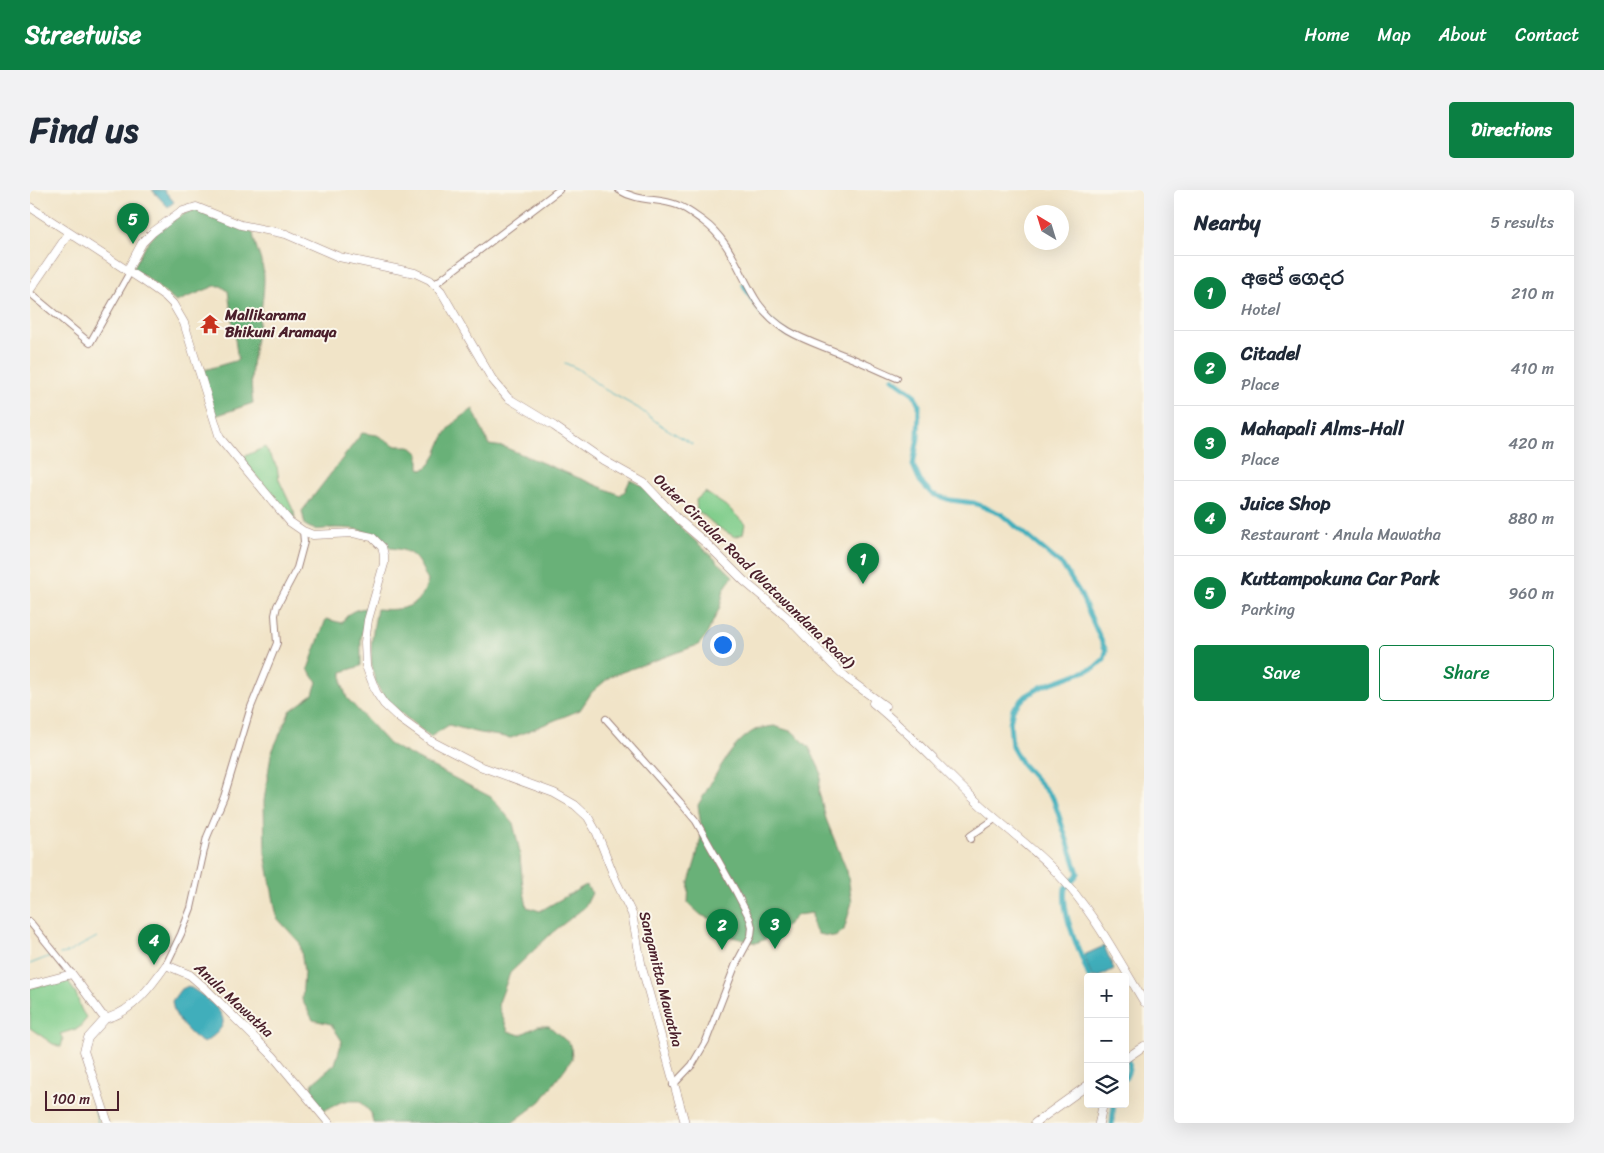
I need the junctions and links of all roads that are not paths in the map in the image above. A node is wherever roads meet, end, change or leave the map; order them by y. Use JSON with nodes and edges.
{"nodes":[{"id":1,"x":559,"y":190,"type":"edge"},
{"id":2,"x":619,"y":190,"type":"edge"},
{"id":3,"x":30,"y":207,"type":"edge"},
{"id":4,"x":69,"y":233,"type":"junction"},
{"id":5,"x":129,"y":272,"type":"junction"},
{"id":6,"x":434,"y":284,"type":"junction"},
{"id":7,"x":30,"y":292,"type":"edge"},
{"id":8,"x":897,"y":378,"type":"dead end"},
{"id":9,"x":303,"y":531,"type":"junction"},
{"id":10,"x":606,"y":719,"type":"dead end"},
{"id":11,"x":996,"y":819,"type":"junction"},
{"id":12,"x":971,"y":839,"type":"dead end"},
{"id":13,"x":30,"y":922,"type":"edge"},
{"id":14,"x":166,"y":965,"type":"junction"},
{"id":15,"x":72,"y":974,"type":"junction"},
{"id":16,"x":30,"y":985,"type":"edge"},
{"id":17,"x":1144,"y":1002,"type":"edge"},
{"id":18,"x":106,"y":1018,"type":"junction"},
{"id":19,"x":1141,"y":1048,"type":"edge"},
{"id":20,"x":1129,"y":1056,"type":"edge"},
{"id":21,"x":673,"y":1085,"type":"junction"},
{"id":22,"x":1084,"y":1088,"type":"edge"},
{"id":23,"x":1102,"y":1108,"type":"edge"},
{"id":24,"x":108,"y":1123,"type":"edge"},
{"id":25,"x":330,"y":1123,"type":"edge"},
{"id":26,"x":685,"y":1123,"type":"edge"},
{"id":27,"x":1035,"y":1123,"type":"edge"},
{"id":28,"x":1099,"y":1123,"type":"edge"}],
"edges":[{"from":1,"to":6,"type":"street"},
{"from":2,"to":8,"type":"street"},
{"from":3,"to":4,"type":"main road"},
{"from":4,"to":5,"type":"main road"},
{"from":4,"to":7,"type":"main road"},
{"from":5,"to":6,"type":"main road","name":"Outer Circular Road (Watawandana Road)"},
{"from":5,"to":7,"type":"street"},
{"from":5,"to":9,"type":"main road"},
{"from":6,"to":11,"type":"main road","name":"Outer Circular Road (Watawandana Road)"},
{"from":9,"to":14,"type":"street"},
{"from":9,"to":21,"type":"main road","name":"Sangamitta Mawatha"},
{"from":10,"to":21,"type":"street"},
{"from":11,"to":12,"type":"street"},
{"from":11,"to":17,"type":"main road","name":"Outer Circular Road (Watawandana Road)"},
{"from":13,"to":15,"type":"street"},
{"from":14,"to":18,"type":"main road"},
{"from":14,"to":25,"type":"main road","name":"Anula Mawatha"},
{"from":15,"to":16,"type":"main road"},
{"from":15,"to":18,"type":"main road"},
{"from":18,"to":24,"type":"main road"},
{"from":19,"to":20,"type":"main road"},
{"from":21,"to":26,"type":"main road","name":"Sangamitta Mawatha"},
{"from":22,"to":27,"type":"main road"},
{"from":23,"to":28,"type":"main road"}]}
